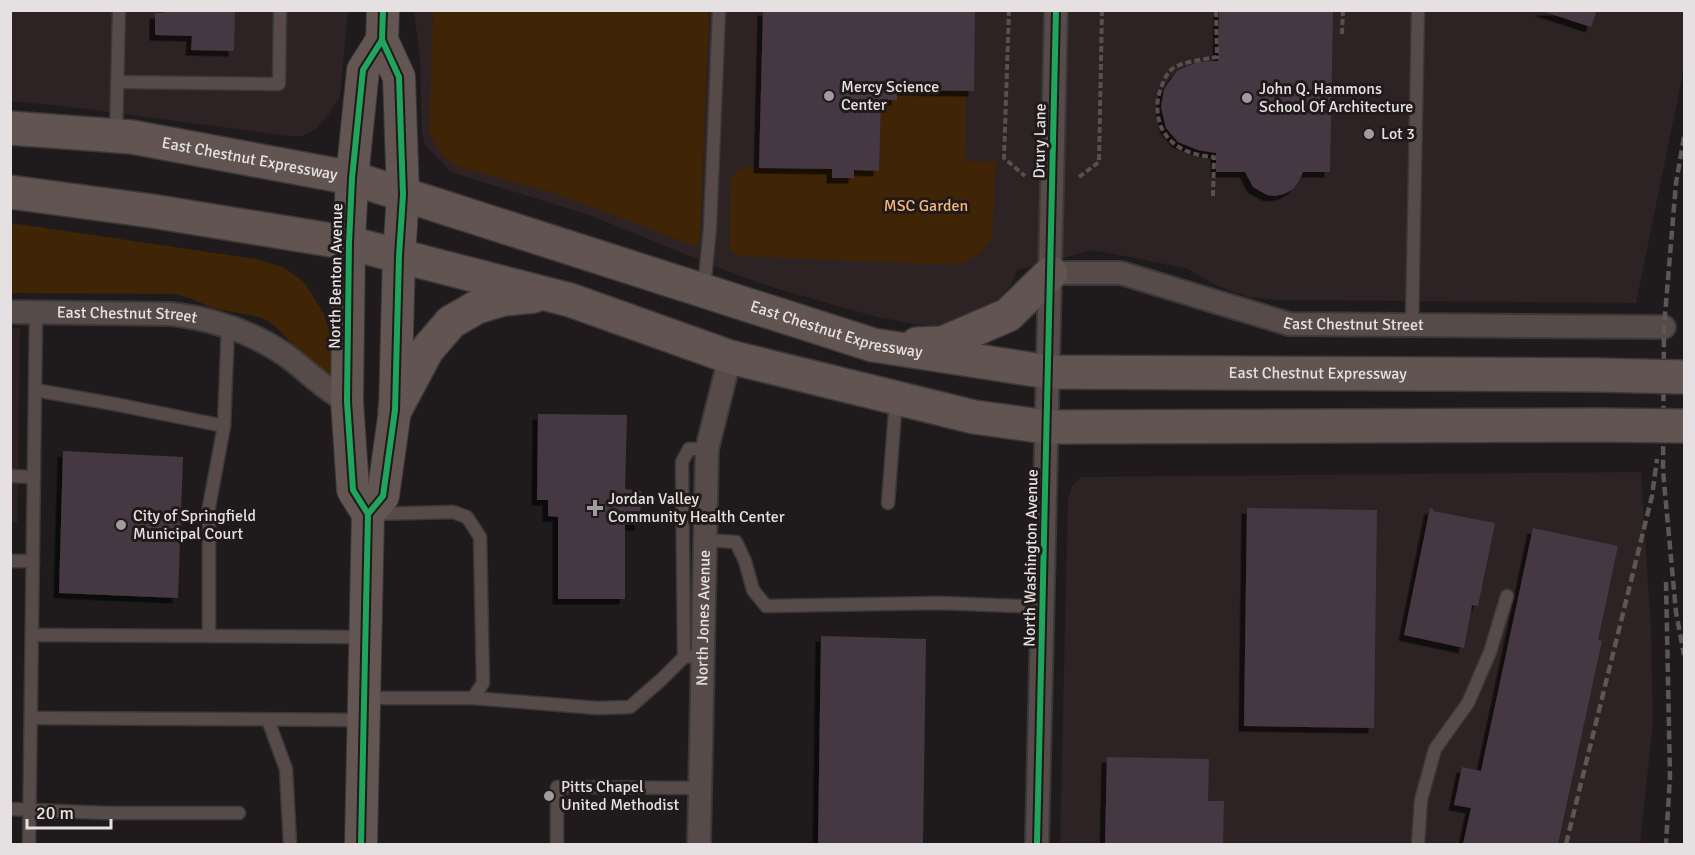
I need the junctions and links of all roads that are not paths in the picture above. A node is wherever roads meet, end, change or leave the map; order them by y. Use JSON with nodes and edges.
{"nodes":[{"id":1,"x":119,"y":10,"type":"edge"},
{"id":2,"x":280,"y":10,"type":"edge"},
{"id":3,"x":719,"y":10,"type":"edge"},
{"id":4,"x":1056,"y":10,"type":"edge"},
{"id":5,"x":1418,"y":10,"type":"edge"},
{"id":6,"x":382,"y":25,"type":"edge"},
{"id":7,"x":117,"y":82,"type":"junction"},
{"id":8,"x":10,"y":128,"type":"edge"},
{"id":9,"x":116,"y":136,"type":"junction"},
{"id":10,"x":352,"y":178,"type":"junction"},
{"id":11,"x":10,"y":192,"type":"edge"},
{"id":12,"x":403,"y":195,"type":"junction"},
{"id":13,"x":349,"y":243,"type":"junction"},
{"id":14,"x":399,"y":256,"type":"junction"},
{"id":15,"x":1051,"y":273,"type":"junction"},
{"id":16,"x":704,"y":291,"type":"junction"},
{"id":17,"x":550,"y":295,"type":"junction"},
{"id":18,"x":10,"y":312,"type":"edge"},
{"id":19,"x":36,"y":313,"type":"junction"},
{"id":20,"x":1412,"y":325,"type":"junction"},
{"id":21,"x":1664,"y":327,"type":"dead end"},
{"id":22,"x":234,"y":329,"type":"junction"},
{"id":23,"x":873,"y":345,"type":"junction"},
{"id":24,"x":730,"y":357,"type":"junction"},
{"id":25,"x":1048,"y":372,"type":"junction"},
{"id":26,"x":1684,"y":377,"type":"edge"},
{"id":27,"x":35,"y":390,"type":"junction"},
{"id":28,"x":896,"y":398,"type":"junction"},
{"id":29,"x":347,"y":401,"type":"junction"},
{"id":30,"x":395,"y":410,"type":"junction"},
{"id":31,"x":224,"y":426,"type":"junction"},
{"id":32,"x":1684,"y":426,"type":"edge"},
{"id":33,"x":1047,"y":427,"type":"junction"},
{"id":34,"x":707,"y":449,"type":"junction"},
{"id":35,"x":10,"y":476,"type":"edge"},
{"id":36,"x":34,"y":477,"type":"junction"},
{"id":37,"x":888,"y":503,"type":"dead end"},
{"id":38,"x":368,"y":514,"type":"junction"},
{"id":39,"x":705,"y":540,"type":"junction"},
{"id":40,"x":10,"y":561,"type":"edge"},
{"id":41,"x":33,"y":561,"type":"junction"},
{"id":42,"x":1507,"y":596,"type":"dead end"},
{"id":43,"x":1043,"y":607,"type":"junction"},
{"id":44,"x":32,"y":636,"type":"junction"},
{"id":45,"x":209,"y":636,"type":"junction"},
{"id":46,"x":366,"y":637,"type":"junction"},
{"id":47,"x":693,"y":656,"type":"junction"},
{"id":48,"x":472,"y":698,"type":"junction"},
{"id":49,"x":364,"y":709,"type":"junction"},
{"id":50,"x":31,"y":718,"type":"junction"},
{"id":51,"x":268,"y":720,"type":"junction"},
{"id":52,"x":700,"y":788,"type":"junction"},
{"id":53,"x":10,"y":809,"type":"edge"},
{"id":54,"x":29,"y":809,"type":"junction"},
{"id":55,"x":239,"y":813,"type":"dead end"},
{"id":56,"x":29,"y":844,"type":"edge"},
{"id":57,"x":290,"y":844,"type":"edge"},
{"id":58,"x":361,"y":844,"type":"edge"},
{"id":59,"x":557,"y":844,"type":"edge"},
{"id":60,"x":699,"y":844,"type":"edge"},
{"id":61,"x":1037,"y":844,"type":"edge"},
{"id":62,"x":1418,"y":844,"type":"edge"}],
"edges":[{"from":1,"to":7,"type":"lane"},
{"from":2,"to":7,"type":"lane"},
{"from":3,"to":16,"type":"lane"},
{"from":4,"to":15,"type":"street","name":"Drury Lane"},
{"from":5,"to":20,"type":"lane"},
{"from":6,"to":10,"type":"main road","name":"North Benton Avenue"},
{"from":6,"to":12,"type":"main road","name":"North Benton Avenue"},
{"from":7,"to":9,"type":"lane"},
{"from":8,"to":9,"type":"main road","name":"East Chestnut Expressway"},
{"from":9,"to":10,"type":"main road","name":"East Chestnut Expressway"},
{"from":10,"to":12,"type":"main road","name":"East Chestnut Expressway"},
{"from":10,"to":13,"type":"main road","name":"North Benton Avenue"},
{"from":11,"to":13,"type":"main road"},
{"from":12,"to":14,"type":"main road","name":"North Benton Avenue"},
{"from":12,"to":16,"type":"main road","name":"East Chestnut Expressway"},
{"from":13,"to":14,"type":"main road"},
{"from":13,"to":29,"type":"main road","name":"North Benton Avenue"},
{"from":14,"to":17,"type":"main road"},
{"from":14,"to":30,"type":"main road","name":"North Benton Avenue"},
{"from":15,"to":20,"type":"street","name":"East Chestnut Street"},
{"from":15,"to":23,"type":"main road"},
{"from":15,"to":25,"type":"street","name":"North Washington Avenue"},
{"from":16,"to":23,"type":"main road","name":"East Chestnut Expressway"},
{"from":17,"to":24,"type":"main road"},
{"from":17,"to":30,"type":"main road"},
{"from":18,"to":19,"type":"street","name":"East Chestnut Street"},
{"from":19,"to":22,"type":"street","name":"East Chestnut Street"},
{"from":19,"to":27,"type":"lane"},
{"from":20,"to":21,"type":"street","name":"East Chestnut Street"},
{"from":22,"to":29,"type":"street","name":"East Chestnut Street"},
{"from":22,"to":31,"type":"lane"},
{"from":23,"to":25,"type":"main road","name":"East Chestnut Expressway"},
{"from":24,"to":28,"type":"main road"},
{"from":24,"to":34,"type":"street","name":"North Jones Avenue"},
{"from":25,"to":26,"type":"main road","name":"East Chestnut Expressway","bridge":true},
{"from":25,"to":33,"type":"street","name":"North Washington Avenue"},
{"from":27,"to":31,"type":"lane"},
{"from":27,"to":36,"type":"lane"},
{"from":28,"to":33,"type":"main road"},
{"from":28,"to":37,"type":"lane"},
{"from":29,"to":38,"type":"main road","name":"North Benton Avenue"},
{"from":30,"to":38,"type":"main road","name":"North Benton Avenue"},
{"from":31,"to":45,"type":"lane"},
{"from":32,"to":33,"type":"main road","bridge":true},
{"from":33,"to":43,"type":"street","name":"North Washington Avenue"},
{"from":34,"to":39,"type":"street","name":"North Jones Avenue"},
{"from":34,"to":47,"type":"lane"},
{"from":35,"to":36,"type":"lane"},
{"from":36,"to":41,"type":"lane"},
{"from":38,"to":46,"type":"main road"},
{"from":38,"to":48,"type":"lane"},
{"from":39,"to":43,"type":"lane"},
{"from":39,"to":47,"type":"street","name":"North Jones Avenue"},
{"from":40,"to":41,"type":"lane"},
{"from":41,"to":44,"type":"lane"},
{"from":42,"to":62,"type":"lane"},
{"from":43,"to":61,"type":"street","name":"North Washington Avenue"},
{"from":44,"to":45,"type":"lane"},
{"from":44,"to":50,"type":"lane"},
{"from":45,"to":46,"type":"lane"},
{"from":46,"to":49,"type":"main road"},
{"from":47,"to":48,"type":"lane"},
{"from":47,"to":52,"type":"street","name":"North Jones Avenue"},
{"from":48,"to":49,"type":"lane"},
{"from":49,"to":51,"type":"lane"},
{"from":49,"to":58,"type":"main road"},
{"from":50,"to":51,"type":"lane"},
{"from":50,"to":54,"type":"lane"},
{"from":51,"to":57,"type":"lane"},
{"from":52,"to":59,"type":"lane"},
{"from":52,"to":60,"type":"street","name":"North Jones Avenue"},
{"from":53,"to":54,"type":"lane"},
{"from":54,"to":55,"type":"lane"},
{"from":54,"to":56,"type":"lane"}]}
